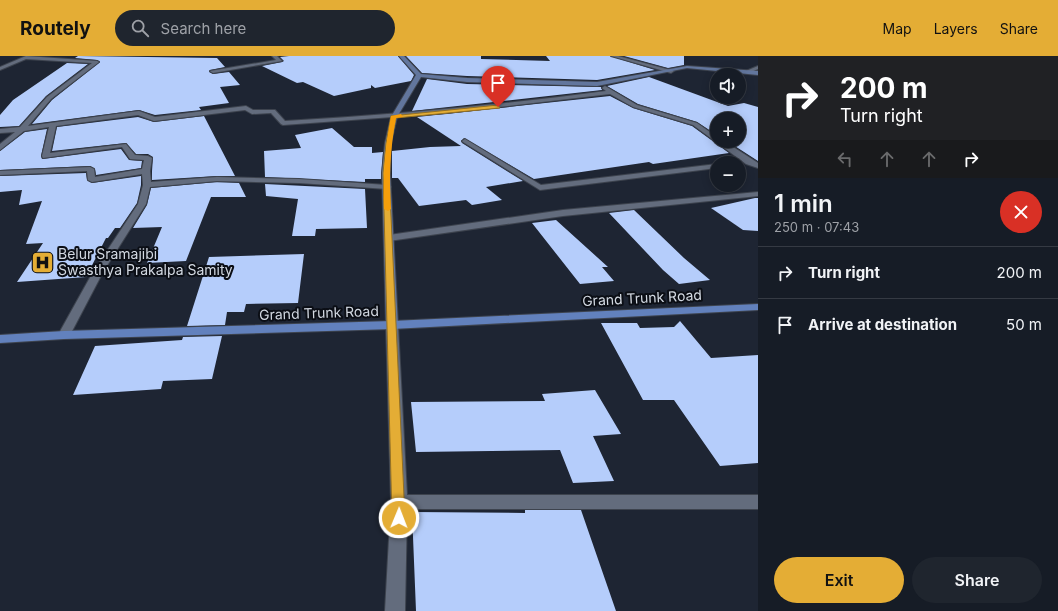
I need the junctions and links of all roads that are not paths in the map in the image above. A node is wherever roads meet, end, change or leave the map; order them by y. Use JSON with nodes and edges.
{"nodes":[{"id":1,"x":274,"y":56,"type":"edge"},
{"id":2,"x":401,"y":56,"type":"edge"},
{"id":3,"x":613,"y":56,"type":"edge"},
{"id":4,"x":28,"y":57,"type":"edge"},
{"id":5,"x":758,"y":67,"type":"edge"},
{"id":6,"x":0,"y":69,"type":"edge"},
{"id":7,"x":671,"y":70,"type":"junction"},
{"id":8,"x":749,"y":71,"type":"junction"},
{"id":9,"x":213,"y":72,"type":"dead end"},
{"id":10,"x":758,"y":73,"type":"edge"},
{"id":11,"x":419,"y":75,"type":"junction"},
{"id":12,"x":597,"y":84,"type":"junction"},
{"id":13,"x":610,"y":92,"type":"junction"},
{"id":14,"x":394,"y":116,"type":"junction"},
{"id":15,"x":53,"y":124,"type":"junction"},
{"id":16,"x":22,"y":129,"type":"junction"},
{"id":17,"x":0,"y":131,"type":"edge"},
{"id":18,"x":710,"y":134,"type":"edge"},
{"id":19,"x":465,"y":141,"type":"dead end"},
{"id":20,"x":0,"y":148,"type":"edge"},
{"id":21,"x":729,"y":148,"type":"edge"},
{"id":22,"x":746,"y":162,"type":"edge"},
{"id":23,"x":749,"y":162,"type":"junction"},
{"id":24,"x":758,"y":166,"type":"edge"},
{"id":25,"x":710,"y":167,"type":"edge"},
{"id":26,"x":146,"y":171,"type":"junction"},
{"id":27,"x":0,"y":173,"type":"edge"},
{"id":28,"x":147,"y":185,"type":"junction"},
{"id":29,"x":387,"y":187,"type":"junction"},
{"id":30,"x":758,"y":194,"type":"edge"},
{"id":31,"x":389,"y":238,"type":"junction"},
{"id":32,"x":758,"y":307,"type":"edge"},
{"id":33,"x":392,"y":325,"type":"junction"},
{"id":34,"x":64,"y":335,"type":"junction"},
{"id":35,"x":0,"y":339,"type":"edge"},
{"id":36,"x":400,"y":502,"type":"junction"},
{"id":37,"x":758,"y":502,"type":"edge"},
{"id":38,"x":395,"y":611,"type":"edge"}],
"edges":[{"from":1,"to":9,"type":"street"},
{"from":2,"to":11,"type":"main road"},
{"from":3,"to":7,"type":"street"},
{"from":4,"to":6,"type":"street"},
{"from":4,"to":16,"type":"street"},
{"from":5,"to":8,"type":"street"},
{"from":7,"to":8,"type":"main road"},
{"from":7,"to":12,"type":"main road"},
{"from":8,"to":10,"type":"main road"},
{"from":11,"to":12,"type":"main road"},
{"from":11,"to":14,"type":"main road"},
{"from":12,"to":13,"type":"street"},
{"from":13,"to":14,"type":"street"},
{"from":13,"to":18,"type":"street"},
{"from":14,"to":15,"type":"street"},
{"from":14,"to":29,"type":"main road"},
{"from":15,"to":16,"type":"street"},
{"from":15,"to":26,"type":"street"},
{"from":16,"to":17,"type":"street"},
{"from":16,"to":20,"type":"street"},
{"from":19,"to":25,"type":"street"},
{"from":21,"to":23,"type":"street"},
{"from":22,"to":23,"type":"street"},
{"from":23,"to":24,"type":"street"},
{"from":26,"to":27,"type":"street"},
{"from":26,"to":28,"type":"street"},
{"from":28,"to":29,"type":"street"},
{"from":28,"to":34,"type":"street"},
{"from":29,"to":31,"type":"main road"},
{"from":30,"to":31,"type":"street"},
{"from":31,"to":33,"type":"main road"},
{"from":32,"to":33,"type":"main road","name":"Grand Trunk Road"},
{"from":33,"to":34,"type":"main road","name":"Grand Trunk Road"},
{"from":33,"to":36,"type":"street"},
{"from":34,"to":35,"type":"main road","name":"Grand Trunk Road"},
{"from":36,"to":37,"type":"street"},
{"from":36,"to":38,"type":"street"}]}
